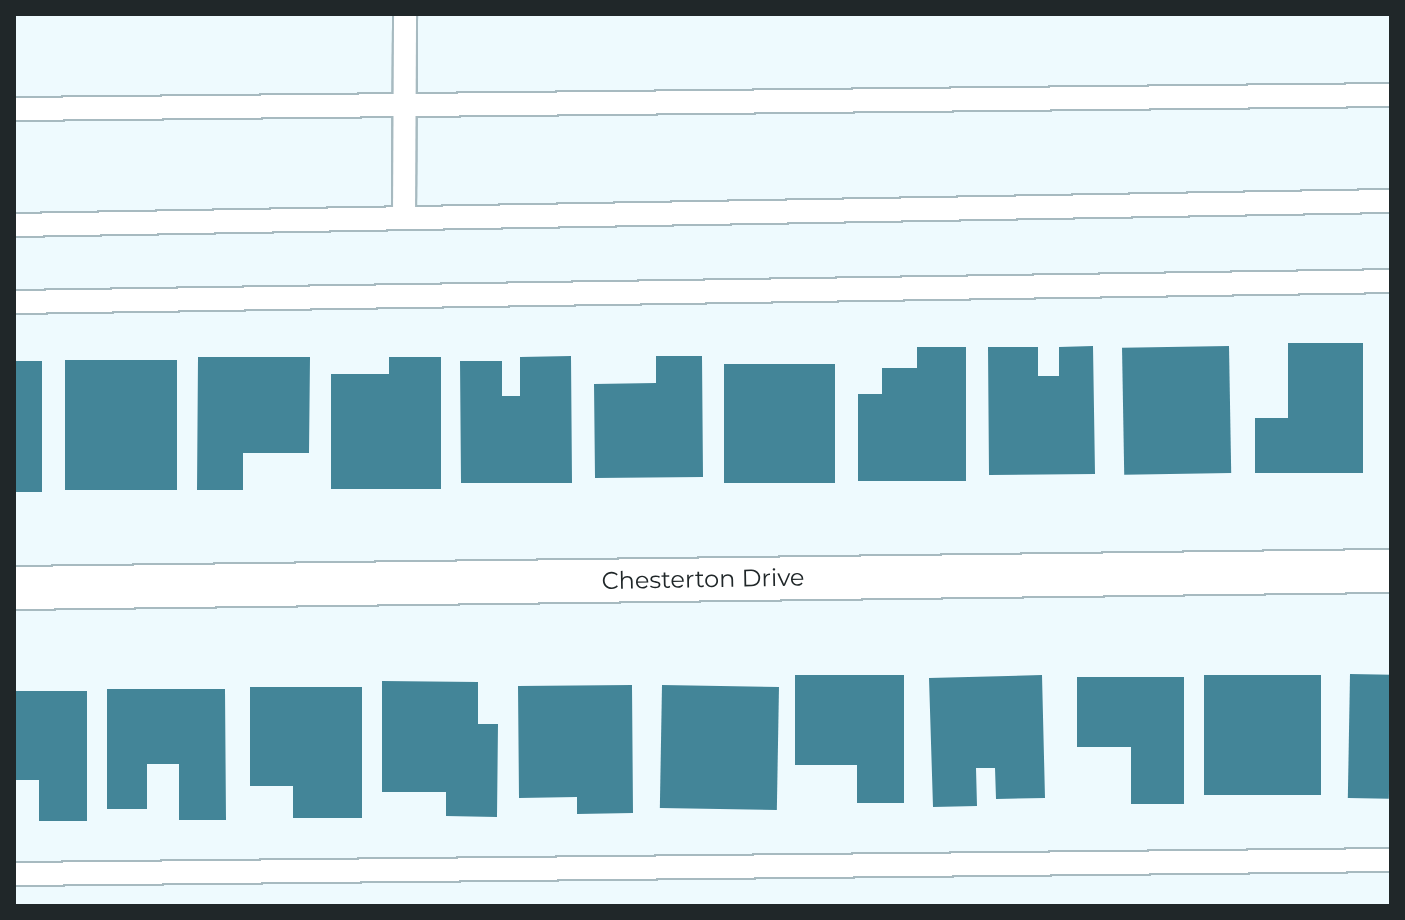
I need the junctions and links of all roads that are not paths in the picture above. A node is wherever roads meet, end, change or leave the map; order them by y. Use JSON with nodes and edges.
{"nodes":[{"id":1,"x":405,"y":14,"type":"edge"},
{"id":2,"x":1391,"y":95,"type":"edge"},
{"id":3,"x":405,"y":104,"type":"junction"},
{"id":4,"x":14,"y":109,"type":"edge"},
{"id":5,"x":1391,"y":201,"type":"edge"},
{"id":6,"x":404,"y":216,"type":"junction"},
{"id":7,"x":14,"y":225,"type":"edge"},
{"id":8,"x":1391,"y":281,"type":"edge"},
{"id":9,"x":14,"y":302,"type":"edge"},
{"id":10,"x":1391,"y":571,"type":"edge"},
{"id":11,"x":14,"y":588,"type":"edge"},
{"id":12,"x":1391,"y":860,"type":"edge"},
{"id":13,"x":14,"y":874,"type":"edge"}],
"edges":[{"from":1,"to":3,"type":"lane"},
{"from":2,"to":3,"type":"lane"},
{"from":3,"to":4,"type":"lane"},
{"from":3,"to":6,"type":"lane"},
{"from":5,"to":6,"type":"lane"},
{"from":6,"to":7,"type":"lane"},
{"from":8,"to":9,"type":"lane"},
{"from":10,"to":11,"type":"street","name":"Chesterton Drive"},
{"from":12,"to":13,"type":"lane"}]}
